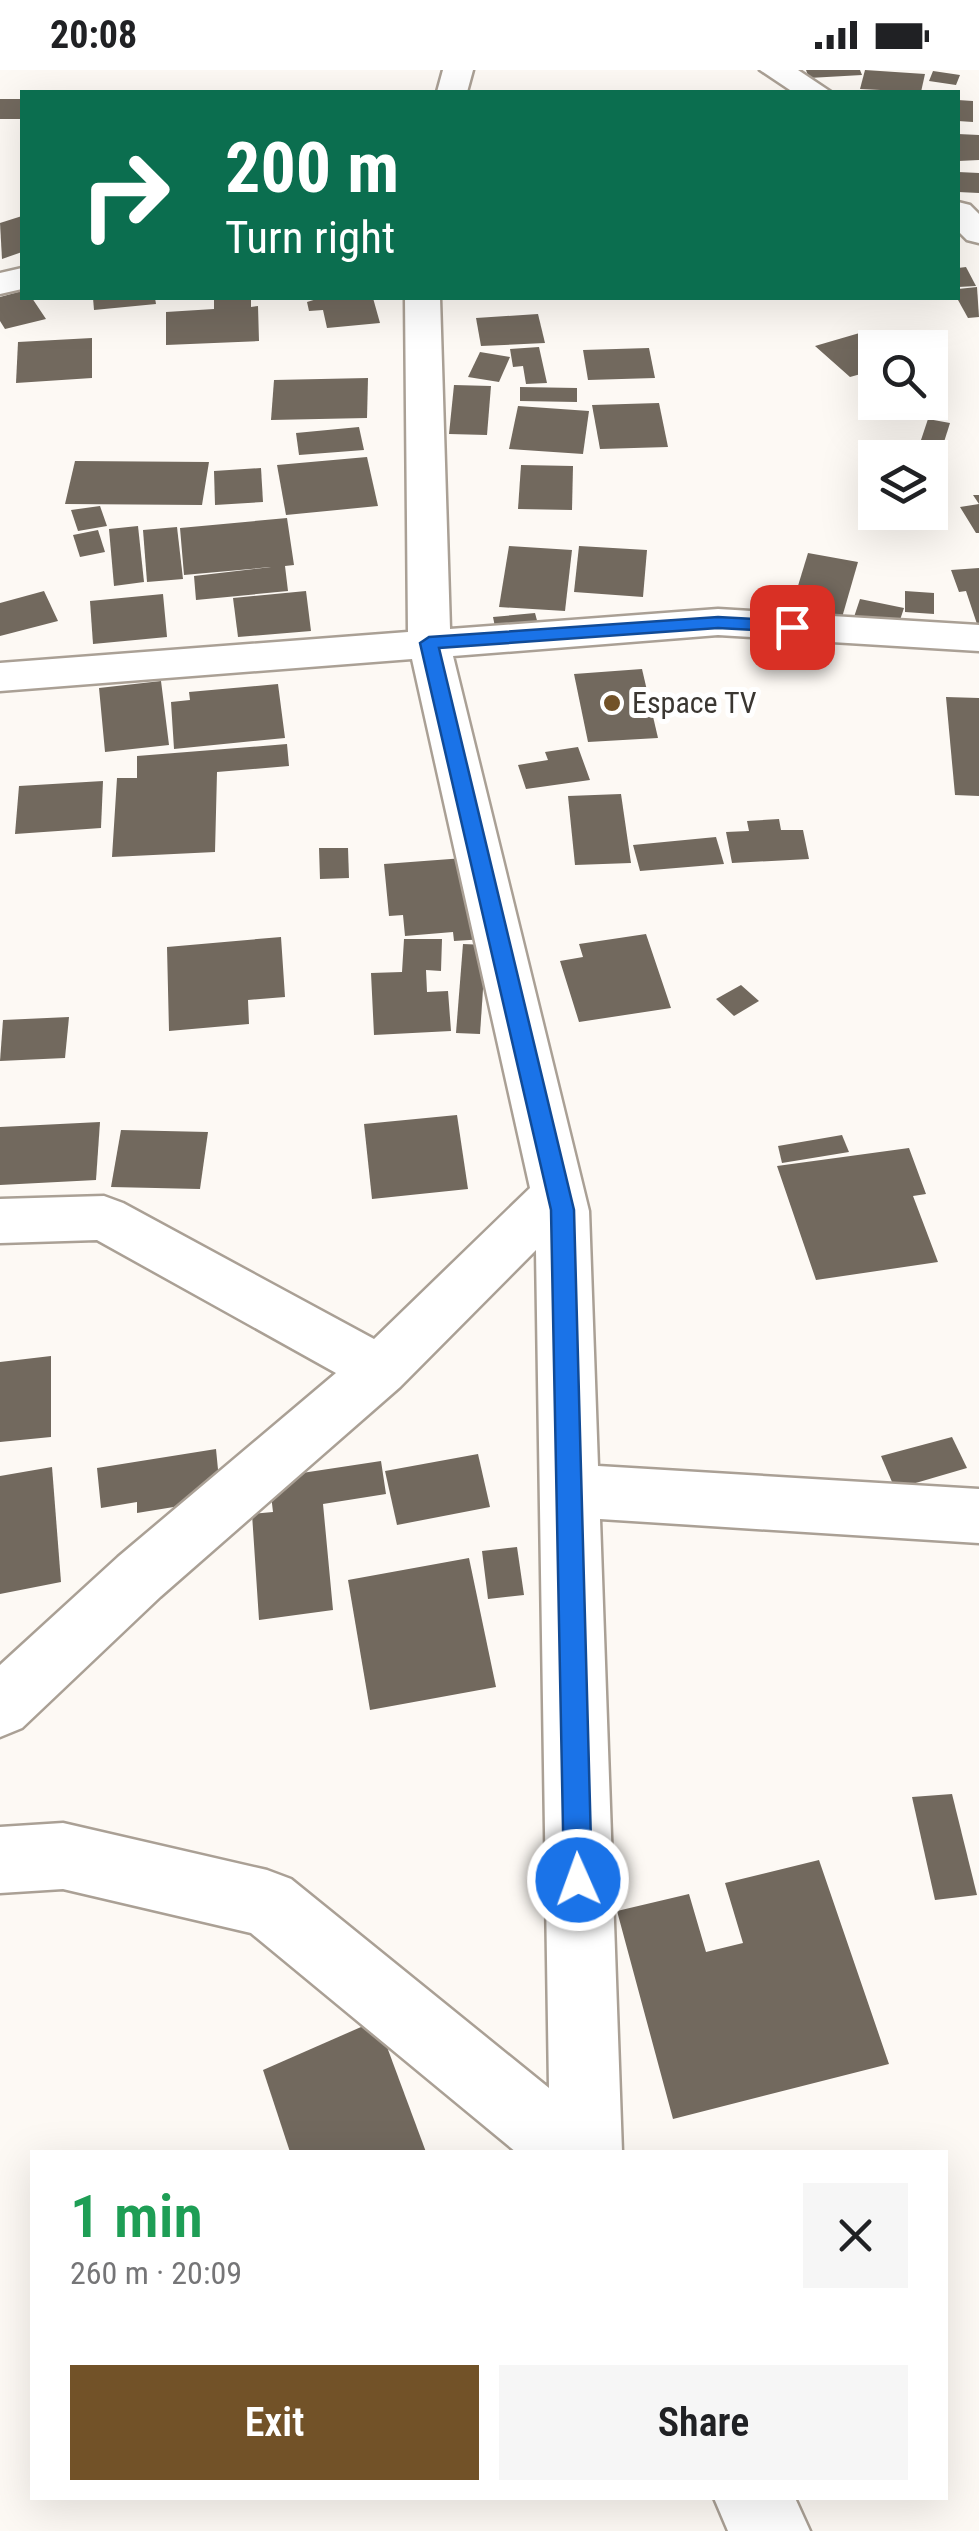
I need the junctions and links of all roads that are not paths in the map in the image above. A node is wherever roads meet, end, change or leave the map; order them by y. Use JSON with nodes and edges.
{"nodes":[{"id":1,"x":775,"y":70,"type":"edge"},
{"id":2,"x":811,"y":90,"type":"edge"},
{"id":3,"x":960,"y":214,"type":"edge"},
{"id":4,"x":979,"y":233,"type":"edge"},
{"id":5,"x":422,"y":300,"type":"edge"},
{"id":6,"x":979,"y":638,"type":"edge"},
{"id":7,"x":429,"y":643,"type":"junction"},
{"id":8,"x":0,"y":676,"type":"edge"},
{"id":9,"x":559,"y":1200,"type":"junction"},
{"id":10,"x":0,"y":1221,"type":"edge"},
{"id":11,"x":380,"y":1370,"type":"junction"},
{"id":12,"x":567,"y":1492,"type":"junction"},
{"id":13,"x":979,"y":1516,"type":"edge"},
{"id":14,"x":0,"y":1707,"type":"edge"},
{"id":15,"x":0,"y":1860,"type":"edge"},
{"id":16,"x":570,"y":2150,"type":"edge"},
{"id":17,"x":586,"y":2150,"type":"edge"},
{"id":18,"x":754,"y":2500,"type":"edge"},
{"id":19,"x":770,"y":2531,"type":"edge"}],
"edges":[{"from":1,"to":2,"type":"street"},
{"from":3,"to":4,"type":"street"},
{"from":5,"to":7,"type":"street"},
{"from":6,"to":7,"type":"street"},
{"from":7,"to":8,"type":"street"},
{"from":7,"to":9,"type":"street"},
{"from":9,"to":11,"type":"street"},
{"from":9,"to":12,"type":"street"},
{"from":10,"to":11,"type":"street"},
{"from":11,"to":14,"type":"street"},
{"from":12,"to":13,"type":"street"},
{"from":12,"to":17,"type":"street"},
{"from":15,"to":16,"type":"street"},
{"from":18,"to":19,"type":"street"}]}
